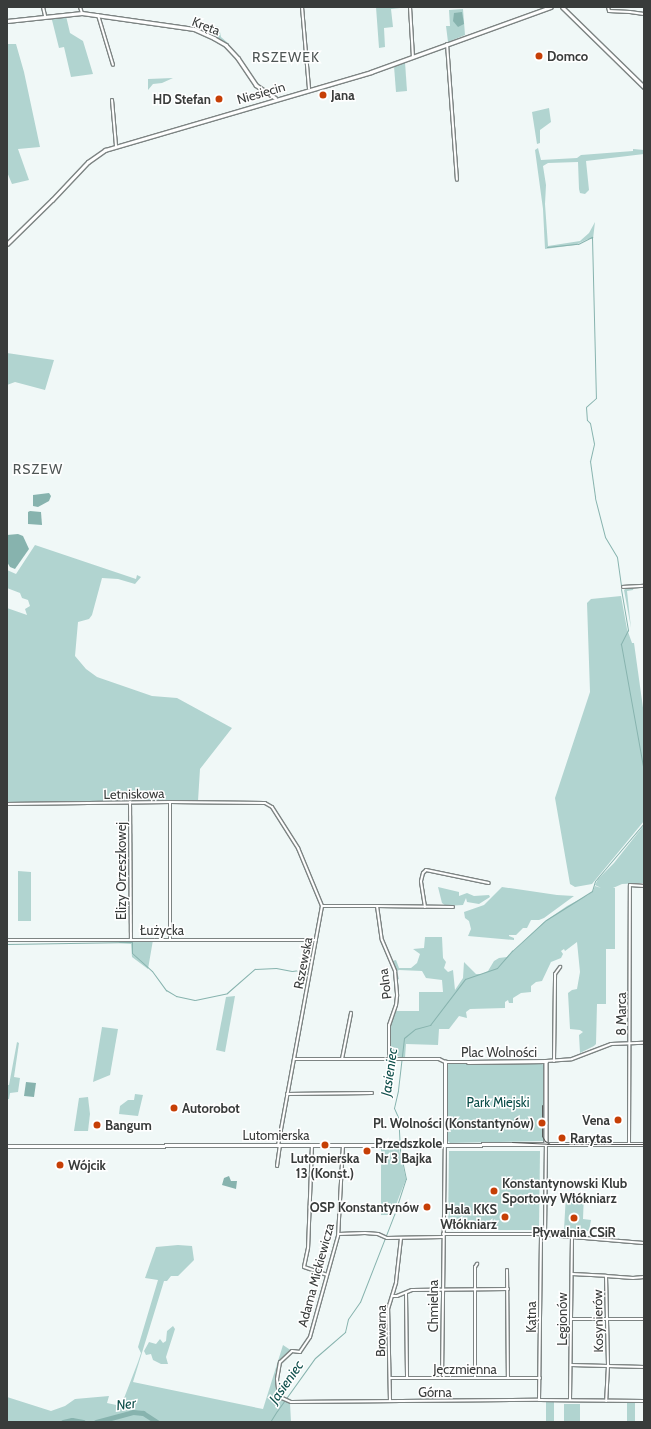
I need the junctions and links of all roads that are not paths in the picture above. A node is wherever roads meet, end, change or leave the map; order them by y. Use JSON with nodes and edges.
{"nodes":[{"id":1,"x":43,"y":7,"type":"edge"},
{"id":2,"x":80,"y":7,"type":"edge"},
{"id":3,"x":302,"y":7,"type":"edge"},
{"id":4,"x":410,"y":7,"type":"edge"},
{"id":5,"x":551,"y":7,"type":"edge"},
{"id":6,"x":562,"y":7,"type":"edge"},
{"id":7,"x":566,"y":7,"type":"edge"},
{"id":8,"x":608,"y":7,"type":"edge"},
{"id":9,"x":82,"y":13,"type":"junction"},
{"id":10,"x":569,"y":14,"type":"junction"},
{"id":11,"x":644,"y":14,"type":"edge"},
{"id":12,"x":98,"y":15,"type":"junction"},
{"id":13,"x":45,"y":16,"type":"junction"},
{"id":14,"x":7,"y":20,"type":"edge"},
{"id":15,"x":447,"y":44,"type":"junction"},
{"id":16,"x":413,"y":57,"type":"junction"},
{"id":17,"x":113,"y":65,"type":"dead end"},
{"id":18,"x":644,"y":87,"type":"edge"},
{"id":19,"x":309,"y":89,"type":"junction"},
{"id":20,"x":276,"y":99,"type":"junction"},
{"id":21,"x":112,"y":100,"type":"dead end"},
{"id":22,"x":116,"y":146,"type":"junction"},
{"id":23,"x":457,"y":180,"type":"dead end"},
{"id":24,"x":7,"y":244,"type":"edge"},
{"id":25,"x":644,"y":586,"type":"edge"},
{"id":26,"x":623,"y":587,"type":"dead end"},
{"id":27,"x":130,"y":802,"type":"junction"},
{"id":28,"x":170,"y":802,"type":"junction"},
{"id":29,"x":7,"y":804,"type":"edge"},
{"id":30,"x":489,"y":884,"type":"dead end"},
{"id":31,"x":644,"y":886,"type":"edge"},
{"id":32,"x":322,"y":906,"type":"junction"},
{"id":33,"x":377,"y":906,"type":"junction"},
{"id":34,"x":425,"y":907,"type":"junction"},
{"id":35,"x":453,"y":907,"type":"dead end"},
{"id":36,"x":130,"y":939,"type":"junction"},
{"id":37,"x":170,"y":939,"type":"junction"},
{"id":38,"x":7,"y":940,"type":"edge"},
{"id":39,"x":316,"y":940,"type":"junction"},
{"id":40,"x":560,"y":967,"type":"dead end"},
{"id":41,"x":351,"y":1013,"type":"dead end"},
{"id":42,"x":630,"y":1043,"type":"junction"},
{"id":43,"x":644,"y":1043,"type":"edge"},
{"id":44,"x":388,"y":1058,"type":"junction"},
{"id":45,"x":294,"y":1059,"type":"junction"},
{"id":46,"x":342,"y":1059,"type":"junction"},
{"id":47,"x":546,"y":1061,"type":"junction"},
{"id":48,"x":554,"y":1061,"type":"junction"},
{"id":49,"x":445,"y":1062,"type":"junction"},
{"id":50,"x":372,"y":1093,"type":"dead end"},
{"id":51,"x":287,"y":1094,"type":"junction"},
{"id":52,"x":546,"y":1144,"type":"junction"},
{"id":53,"x":629,"y":1144,"type":"junction"},
{"id":54,"x":644,"y":1144,"type":"edge"},
{"id":55,"x":279,"y":1145,"type":"junction"},
{"id":56,"x":312,"y":1145,"type":"junction"},
{"id":57,"x":343,"y":1145,"type":"junction"},
{"id":58,"x":445,"y":1145,"type":"junction"},
{"id":59,"x":7,"y":1146,"type":"edge"},
{"id":60,"x":277,"y":1166,"type":"dead end"},
{"id":61,"x":339,"y":1234,"type":"junction"},
{"id":62,"x":541,"y":1234,"type":"junction"},
{"id":63,"x":545,"y":1235,"type":"junction"},
{"id":64,"x":443,"y":1236,"type":"junction"},
{"id":65,"x":572,"y":1237,"type":"junction"},
{"id":66,"x":401,"y":1238,"type":"junction"},
{"id":67,"x":644,"y":1243,"type":"edge"},
{"id":68,"x":477,"y":1264,"type":"dead end"},
{"id":69,"x":507,"y":1270,"type":"dead end"},
{"id":70,"x":572,"y":1274,"type":"junction"},
{"id":71,"x":327,"y":1275,"type":"junction"},
{"id":72,"x":606,"y":1276,"type":"junction"},
{"id":73,"x":644,"y":1277,"type":"edge"},
{"id":74,"x":442,"y":1289,"type":"junction"},
{"id":75,"x":508,"y":1289,"type":"junction"},
{"id":76,"x":475,"y":1290,"type":"junction"},
{"id":77,"x":406,"y":1293,"type":"junction"},
{"id":78,"x":392,"y":1296,"type":"junction"},
{"id":79,"x":572,"y":1319,"type":"junction"},
{"id":80,"x":644,"y":1319,"type":"edge"},
{"id":81,"x":608,"y":1320,"type":"junction"},
{"id":82,"x":294,"y":1351,"type":"joint"},
{"id":83,"x":571,"y":1366,"type":"junction"},
{"id":84,"x":608,"y":1366,"type":"junction"},
{"id":85,"x":644,"y":1367,"type":"edge"},
{"id":86,"x":508,"y":1377,"type":"junction"},
{"id":87,"x":390,"y":1378,"type":"junction"},
{"id":88,"x":407,"y":1378,"type":"junction"},
{"id":89,"x":442,"y":1378,"type":"junction"},
{"id":90,"x":475,"y":1378,"type":"junction"},
{"id":91,"x":540,"y":1378,"type":"junction"},
{"id":92,"x":540,"y":1400,"type":"junction"},
{"id":93,"x":570,"y":1400,"type":"junction"},
{"id":94,"x":390,"y":1401,"type":"junction"},
{"id":95,"x":606,"y":1401,"type":"junction"},
{"id":96,"x":644,"y":1401,"type":"edge"}],
"edges":[{"from":1,"to":13,"type":"street"},
{"from":2,"to":9,"type":"street"},
{"from":3,"to":19,"type":"street"},
{"from":4,"to":16,"type":"street"},
{"from":5,"to":15,"type":"street","name":"Niesięcin"},
{"from":6,"to":10,"type":"main road"},
{"from":7,"to":10,"type":"street"},
{"from":8,"to":11,"type":"street"},
{"from":9,"to":12,"type":"street","name":"Kręta"},
{"from":9,"to":13,"type":"street","name":"Kręta"},
{"from":10,"to":18,"type":"main road"},
{"from":12,"to":17,"type":"street"},
{"from":12,"to":20,"type":"street","name":"Kręta"},
{"from":13,"to":14,"type":"street","name":"Kręta"},
{"from":15,"to":16,"type":"street","name":"Niesięcin"},
{"from":15,"to":23,"type":"street"},
{"from":16,"to":19,"type":"street","name":"Niesięcin"},
{"from":19,"to":20,"type":"street","name":"Niesięcin"},
{"from":20,"to":22,"type":"street","name":"Niesięcin"},
{"from":21,"to":22,"type":"street"},
{"from":22,"to":24,"type":"street","name":"Niesięcin"},
{"from":25,"to":26,"type":"street"},
{"from":27,"to":28,"type":"street","name":"Letniskowa"},
{"from":27,"to":29,"type":"street","name":"Letniskowa"},
{"from":27,"to":36,"type":"street","name":"Elizy Orzeszkowej"},
{"from":28,"to":32,"type":"street","name":"Letniskowa"},
{"from":28,"to":37,"type":"street"},
{"from":30,"to":34,"type":"street"},
{"from":31,"to":42,"type":"street","name":"8 Marca"},
{"from":32,"to":33,"type":"street"},
{"from":32,"to":39,"type":"street","name":"Rszewska"},
{"from":33,"to":34,"type":"street"},
{"from":33,"to":44,"type":"street","name":"Polna"},
{"from":34,"to":35,"type":"street"},
{"from":36,"to":37,"type":"street","name":"Łużycka"},
{"from":36,"to":38,"type":"street","name":"Łużycka"},
{"from":37,"to":39,"type":"street","name":"Łużycka"},
{"from":39,"to":45,"type":"street","name":"Rszewska"},
{"from":40,"to":48,"type":"street"},
{"from":41,"to":46,"type":"street"},
{"from":42,"to":43,"type":"street"},
{"from":42,"to":48,"type":"street"},
{"from":42,"to":53,"type":"street","name":"8 Marca"},
{"from":44,"to":46,"type":"street"},
{"from":44,"to":49,"type":"street"},
{"from":45,"to":46,"type":"street"},
{"from":45,"to":51,"type":"street","name":"Rszewska"},
{"from":47,"to":48,"type":"street"},
{"from":47,"to":49,"type":"street","name":"Plac Wolności"},
{"from":47,"to":52,"type":"street","name":"Plac Wolności"},
{"from":49,"to":58,"type":"street","name":"Plac Wolności"},
{"from":50,"to":51,"type":"street"},
{"from":51,"to":55,"type":"street","name":"Rszewska"},
{"from":52,"to":53,"type":"main road","name":"Lutomierska"},
{"from":52,"to":58,"type":"main road","name":"Lutomierska"},
{"from":52,"to":63,"type":"street","name":"Plac Wolności"},
{"from":53,"to":54,"type":"main road","name":"Lutomierska"},
{"from":55,"to":56,"type":"main road","name":"Lutomierska"},
{"from":55,"to":59,"type":"main road","name":"Lutomierska"},
{"from":55,"to":60,"type":"street","name":"Rszewska"},
{"from":56,"to":57,"type":"main road","name":"Lutomierska"},
{"from":56,"to":71,"type":"street"},
{"from":57,"to":58,"type":"main road","name":"Lutomierska"},
{"from":57,"to":61,"type":"street","name":"Adama Mickiewicza"},
{"from":58,"to":64,"type":"street","name":"Plac Wolności"},
{"from":61,"to":66,"type":"street"},
{"from":61,"to":71,"type":"street","name":"Adama Mickiewicza"},
{"from":62,"to":63,"type":"street"},
{"from":62,"to":64,"type":"street"},
{"from":62,"to":91,"type":"street","name":"Kątna"},
{"from":63,"to":65,"type":"street"},
{"from":64,"to":66,"type":"street"},
{"from":64,"to":74,"type":"street","name":"Chmielna"},
{"from":65,"to":67,"type":"street"},
{"from":65,"to":70,"type":"street","name":"Legionów"},
{"from":66,"to":78,"type":"street","name":"Browarna"},
{"from":68,"to":76,"type":"street"},
{"from":69,"to":75,"type":"street"},
{"from":70,"to":72,"type":"street","name":"Kosynierów"},
{"from":70,"to":79,"type":"street","name":"Legionów"},
{"from":71,"to":82,"type":"street","name":"Adama Mickiewicza"},
{"from":72,"to":73,"type":"street"},
{"from":72,"to":81,"type":"street","name":"Kosynierów"},
{"from":74,"to":76,"type":"street"},
{"from":74,"to":77,"type":"street"},
{"from":74,"to":89,"type":"street","name":"Chmielna"},
{"from":75,"to":76,"type":"street"},
{"from":75,"to":86,"type":"street"},
{"from":76,"to":90,"type":"street"},
{"from":77,"to":78,"type":"street"},
{"from":77,"to":88,"type":"street"},
{"from":78,"to":87,"type":"street","name":"Browarna"},
{"from":79,"to":81,"type":"street"},
{"from":79,"to":83,"type":"street","name":"Legionów"},
{"from":80,"to":81,"type":"street"},
{"from":81,"to":84,"type":"street","name":"Kosynierów"},
{"from":82,"to":94,"type":"street","name":"Górna"},
{"from":83,"to":84,"type":"street"},
{"from":83,"to":93,"type":"street","name":"Legionów"},
{"from":84,"to":85,"type":"street"},
{"from":84,"to":95,"type":"street","name":"Kosynierów"},
{"from":86,"to":90,"type":"street","name":"Jęczmienna"},
{"from":86,"to":91,"type":"street","name":"Jęczmienna"},
{"from":87,"to":88,"type":"street","name":"Jęczmienna"},
{"from":87,"to":94,"type":"street","name":"Browarna"},
{"from":88,"to":89,"type":"street","name":"Jęczmienna"},
{"from":89,"to":90,"type":"street","name":"Jęczmienna"},
{"from":91,"to":92,"type":"street","name":"Kątna"},
{"from":92,"to":93,"type":"street","name":"Górna"},
{"from":92,"to":94,"type":"street","name":"Górna"},
{"from":93,"to":95,"type":"street","name":"Górna"},
{"from":95,"to":96,"type":"street","name":"Górna"}]}
